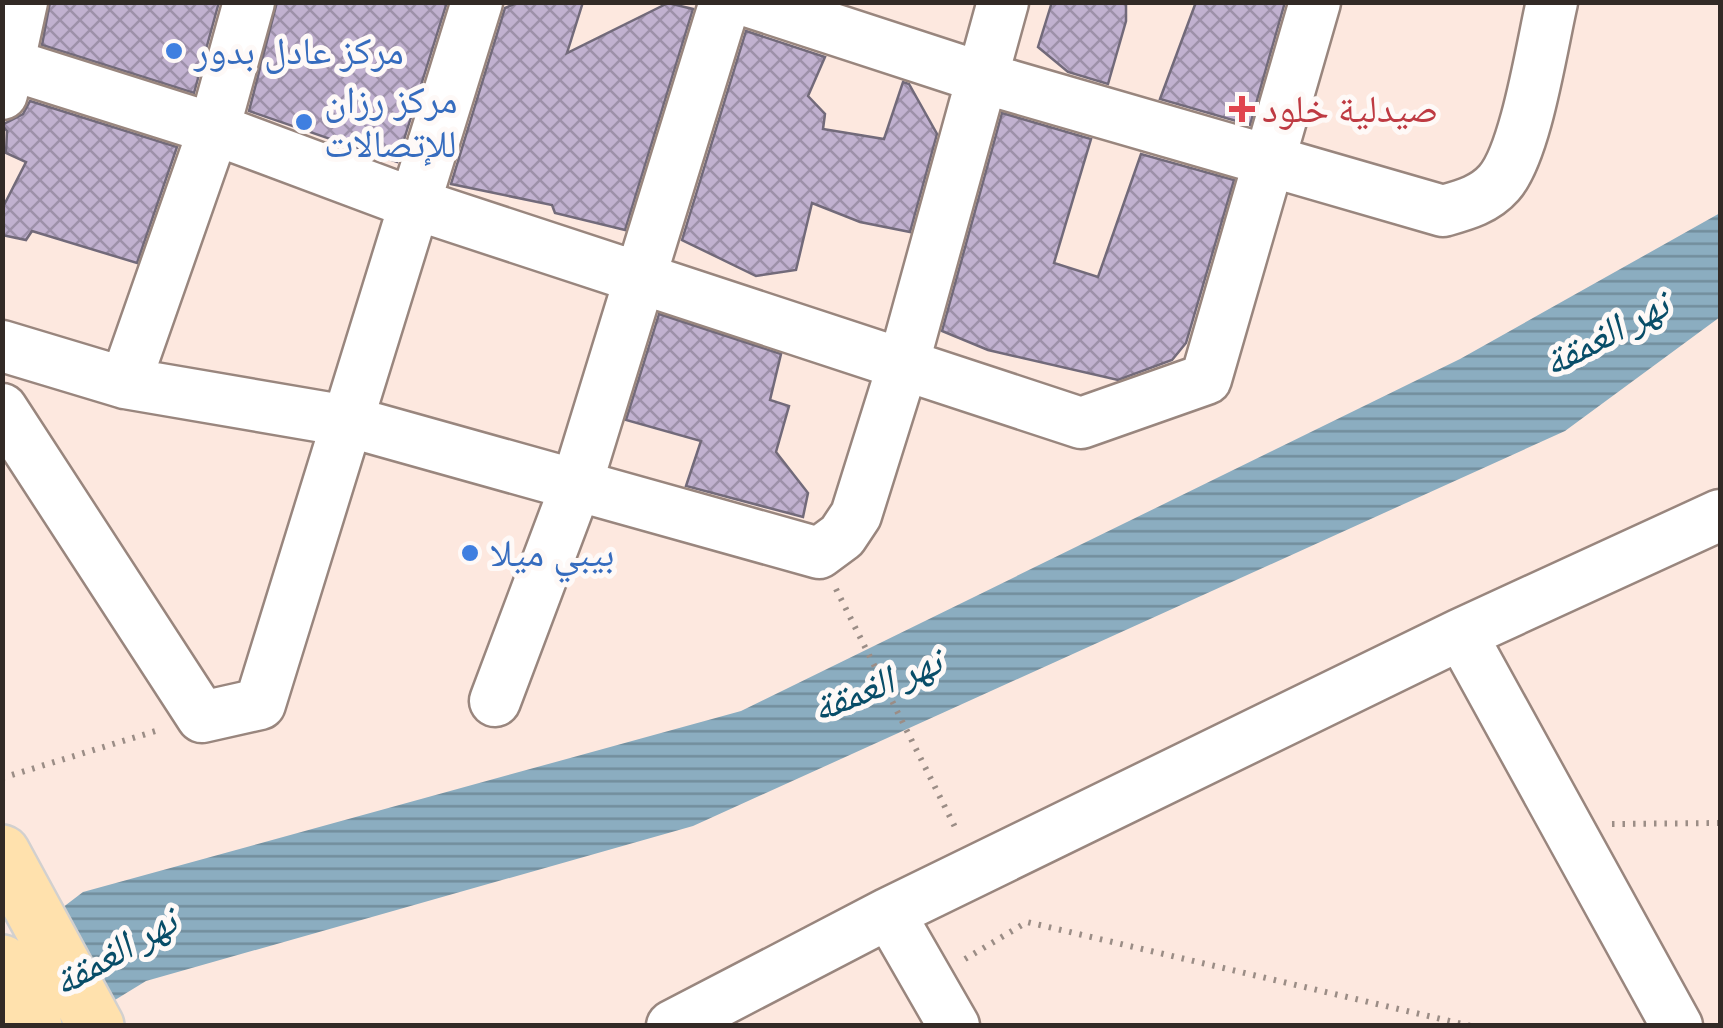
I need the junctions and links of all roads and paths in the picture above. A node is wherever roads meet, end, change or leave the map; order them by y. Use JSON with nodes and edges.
{"nodes":[{"id":1,"x":22,"y":2,"type":"edge"},
{"id":2,"x":249,"y":2,"type":"edge"},
{"id":3,"x":477,"y":2,"type":"edge"},
{"id":4,"x":724,"y":2,"type":"edge"},
{"id":5,"x":750,"y":2,"type":"edge"},
{"id":6,"x":1003,"y":2,"type":"edge"},
{"id":7,"x":1315,"y":2,"type":"edge"},
{"id":8,"x":1552,"y":2,"type":"edge"},
{"id":9,"x":5,"y":73,"type":"edge"},
{"id":10,"x":980,"y":77,"type":"junction"},
{"id":11,"x":214,"y":129,"type":"junction"},
{"id":12,"x":1273,"y":159,"type":"junction"},
{"id":13,"x":415,"y":204,"type":"junction"},
{"id":14,"x":640,"y":277,"type":"junction"},
{"id":15,"x":2,"y":346,"type":"edge"},
{"id":16,"x":903,"y":365,"type":"junction"},
{"id":17,"x":126,"y":383,"type":"junction"},
{"id":18,"x":2,"y":409,"type":"edge"},
{"id":19,"x":346,"y":421,"type":"junction"},
{"id":20,"x":576,"y":486,"type":"junction"},
{"id":21,"x":1720,"y":516,"type":"edge"},
{"id":22,"x":819,"y":554,"type":"junction"},
{"id":23,"x":1461,"y":634,"type":"junction"},
{"id":24,"x":494,"y":701,"type":"dead end"},
{"id":25,"x":202,"y":718,"type":"junction"},
{"id":26,"x":2,"y":778,"type":"edge"},
{"id":27,"x":1720,"y":822,"type":"edge"},
{"id":28,"x":1566,"y":824,"type":"junction"},
{"id":29,"x":2,"y":853,"type":"edge"},
{"id":30,"x":976,"y":870,"type":"junction"},
{"id":31,"x":889,"y":913,"type":"junction"},
{"id":32,"x":2,"y":963,"type":"edge"},
{"id":33,"x":928,"y":981,"type":"junction"},
{"id":34,"x":34,"y":1026,"type":"edge"},
{"id":35,"x":96,"y":1026,"type":"edge"},
{"id":36,"x":672,"y":1026,"type":"edge"},
{"id":37,"x":954,"y":1026,"type":"edge"},
{"id":38,"x":1472,"y":1026,"type":"edge"},
{"id":39,"x":1677,"y":1026,"type":"edge"}],
"edges":[{"from":1,"to":9,"type":"street"},
{"from":2,"to":11,"type":"street"},
{"from":3,"to":13,"type":"street"},
{"from":4,"to":14,"type":"street"},
{"from":5,"to":10,"type":"street"},
{"from":6,"to":10,"type":"street"},
{"from":7,"to":12,"type":"street"},
{"from":8,"to":12,"type":"street"},
{"from":9,"to":11,"type":"street"},
{"from":10,"to":12,"type":"street"},
{"from":10,"to":16,"type":"street"},
{"from":11,"to":13,"type":"street"},
{"from":11,"to":17,"type":"street"},
{"from":12,"to":16,"type":"street"},
{"from":13,"to":14,"type":"street"},
{"from":13,"to":19,"type":"street"},
{"from":14,"to":16,"type":"street"},
{"from":14,"to":20,"type":"street"},
{"from":15,"to":17,"type":"street"},
{"from":16,"to":22,"type":"street"},
{"from":17,"to":19,"type":"street"},
{"from":18,"to":25,"type":"street"},
{"from":19,"to":20,"type":"street"},
{"from":19,"to":25,"type":"street"},
{"from":20,"to":22,"type":"street"},
{"from":20,"to":24,"type":"street"},
{"from":21,"to":23,"type":"street"},
{"from":22,"to":30,"type":"path"},
{"from":23,"to":28,"type":"street"},
{"from":23,"to":30,"type":"street"},
{"from":25,"to":26,"type":"path"},
{"from":27,"to":28,"type":"path"},
{"from":28,"to":39,"type":"street"},
{"from":29,"to":35,"type":"main road"},
{"from":30,"to":31,"type":"street"},
{"from":31,"to":33,"type":"street"},
{"from":31,"to":36,"type":"street"},
{"from":32,"to":34,"type":"main road"},
{"from":33,"to":37,"type":"street"},
{"from":33,"to":38,"type":"path"}]}
